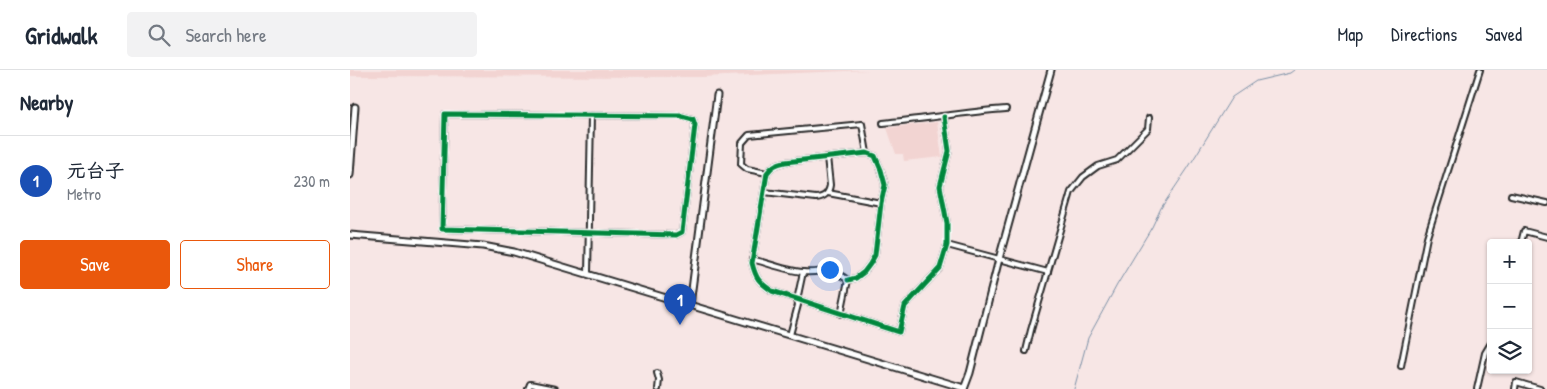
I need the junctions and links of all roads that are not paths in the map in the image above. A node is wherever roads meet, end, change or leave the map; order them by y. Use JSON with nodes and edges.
{"nodes":[{"id":1,"x":1051,"y":70,"type":"edge"},
{"id":2,"x":1480,"y":70,"type":"edge"},
{"id":3,"x":717,"y":95,"type":"dead end"},
{"id":4,"x":355,"y":107,"type":"dead end"},
{"id":5,"x":1006,"y":109,"type":"dead end"},
{"id":6,"x":591,"y":115,"type":"junction"},
{"id":7,"x":944,"y":117,"type":"junction"},
{"id":8,"x":1149,"y":118,"type":"dead end"},
{"id":9,"x":883,"y":123,"type":"dead end"},
{"id":10,"x":867,"y":153,"type":"junction"},
{"id":11,"x":827,"y":157,"type":"junction"},
{"id":12,"x":767,"y":173,"type":"junction"},
{"id":13,"x":350,"y":175,"type":"edge"},
{"id":14,"x":764,"y":192,"type":"junction"},
{"id":15,"x":828,"y":193,"type":"junction"},
{"id":16,"x":1510,"y":195,"type":"dead end"},
{"id":17,"x":880,"y":203,"type":"junction"},
{"id":18,"x":1547,"y":203,"type":"edge"},
{"id":19,"x":590,"y":233,"type":"junction"},
{"id":20,"x":350,"y":235,"type":"edge"},
{"id":21,"x":1547,"y":237,"type":"edge"},
{"id":22,"x":1522,"y":239,"type":"edge"},
{"id":23,"x":947,"y":245,"type":"junction"},
{"id":24,"x":752,"y":259,"type":"junction"},
{"id":25,"x":999,"y":260,"type":"junction"},
{"id":26,"x":803,"y":272,"type":"junction"},
{"id":27,"x":1048,"y":272,"type":"junction"},
{"id":28,"x":588,"y":274,"type":"junction"},
{"id":29,"x":848,"y":280,"type":"junction"},
{"id":30,"x":797,"y":300,"type":"junction"},
{"id":31,"x":690,"y":305,"type":"junction"},
{"id":32,"x":841,"y":314,"type":"junction"},
{"id":33,"x":790,"y":335,"type":"junction"},
{"id":34,"x":1487,"y":350,"type":"edge"},
{"id":35,"x":1026,"y":351,"type":"dead end"},
{"id":36,"x":1401,"y":366,"type":"dead end"},
{"id":37,"x":657,"y":373,"type":"dead end"},
{"id":38,"x":528,"y":389,"type":"edge"},
{"id":39,"x":555,"y":389,"type":"edge"},
{"id":40,"x":658,"y":389,"type":"edge"},
{"id":41,"x":964,"y":389,"type":"edge"},
{"id":42,"x":1477,"y":389,"type":"edge"},
{"id":43,"x":1514,"y":389,"type":"edge"},
{"id":44,"x":1540,"y":389,"type":"edge"}],
"edges":[{"from":1,"to":25,"type":"street"},
{"from":2,"to":36,"type":"street"},
{"from":3,"to":31,"type":"street"},
{"from":4,"to":13,"type":"street"},
{"from":5,"to":7,"type":"street"},
{"from":6,"to":19,"type":"street"},
{"from":6,"to":19,"type":"street"},
{"from":6,"to":19,"type":"street"},
{"from":7,"to":9,"type":"street"},
{"from":7,"to":23,"type":"street"},
{"from":8,"to":27,"type":"street"},
{"from":10,"to":11,"type":"street"},
{"from":10,"to":12,"type":"street"},
{"from":10,"to":17,"type":"street"},
{"from":11,"to":12,"type":"street"},
{"from":11,"to":15,"type":"street"},
{"from":12,"to":14,"type":"street"},
{"from":14,"to":15,"type":"street"},
{"from":14,"to":24,"type":"street"},
{"from":15,"to":17,"type":"street"},
{"from":16,"to":18,"type":"street"},
{"from":17,"to":29,"type":"street"},
{"from":19,"to":28,"type":"street"},
{"from":20,"to":28,"type":"street"},
{"from":21,"to":22,"type":"street"},
{"from":23,"to":25,"type":"street"},
{"from":23,"to":32,"type":"street"},
{"from":24,"to":26,"type":"street"},
{"from":24,"to":30,"type":"street"},
{"from":25,"to":27,"type":"street"},
{"from":25,"to":41,"type":"street"},
{"from":26,"to":29,"type":"street"},
{"from":26,"to":30,"type":"street"},
{"from":27,"to":35,"type":"street"},
{"from":28,"to":31,"type":"street"},
{"from":29,"to":32,"type":"street"},
{"from":30,"to":32,"type":"street"},
{"from":30,"to":33,"type":"street"},
{"from":31,"to":33,"type":"street"},
{"from":33,"to":41,"type":"street"},
{"from":34,"to":42,"type":"street"},
{"from":37,"to":40,"type":"street"},
{"from":38,"to":39,"type":"street"},
{"from":43,"to":44,"type":"street"}]}
